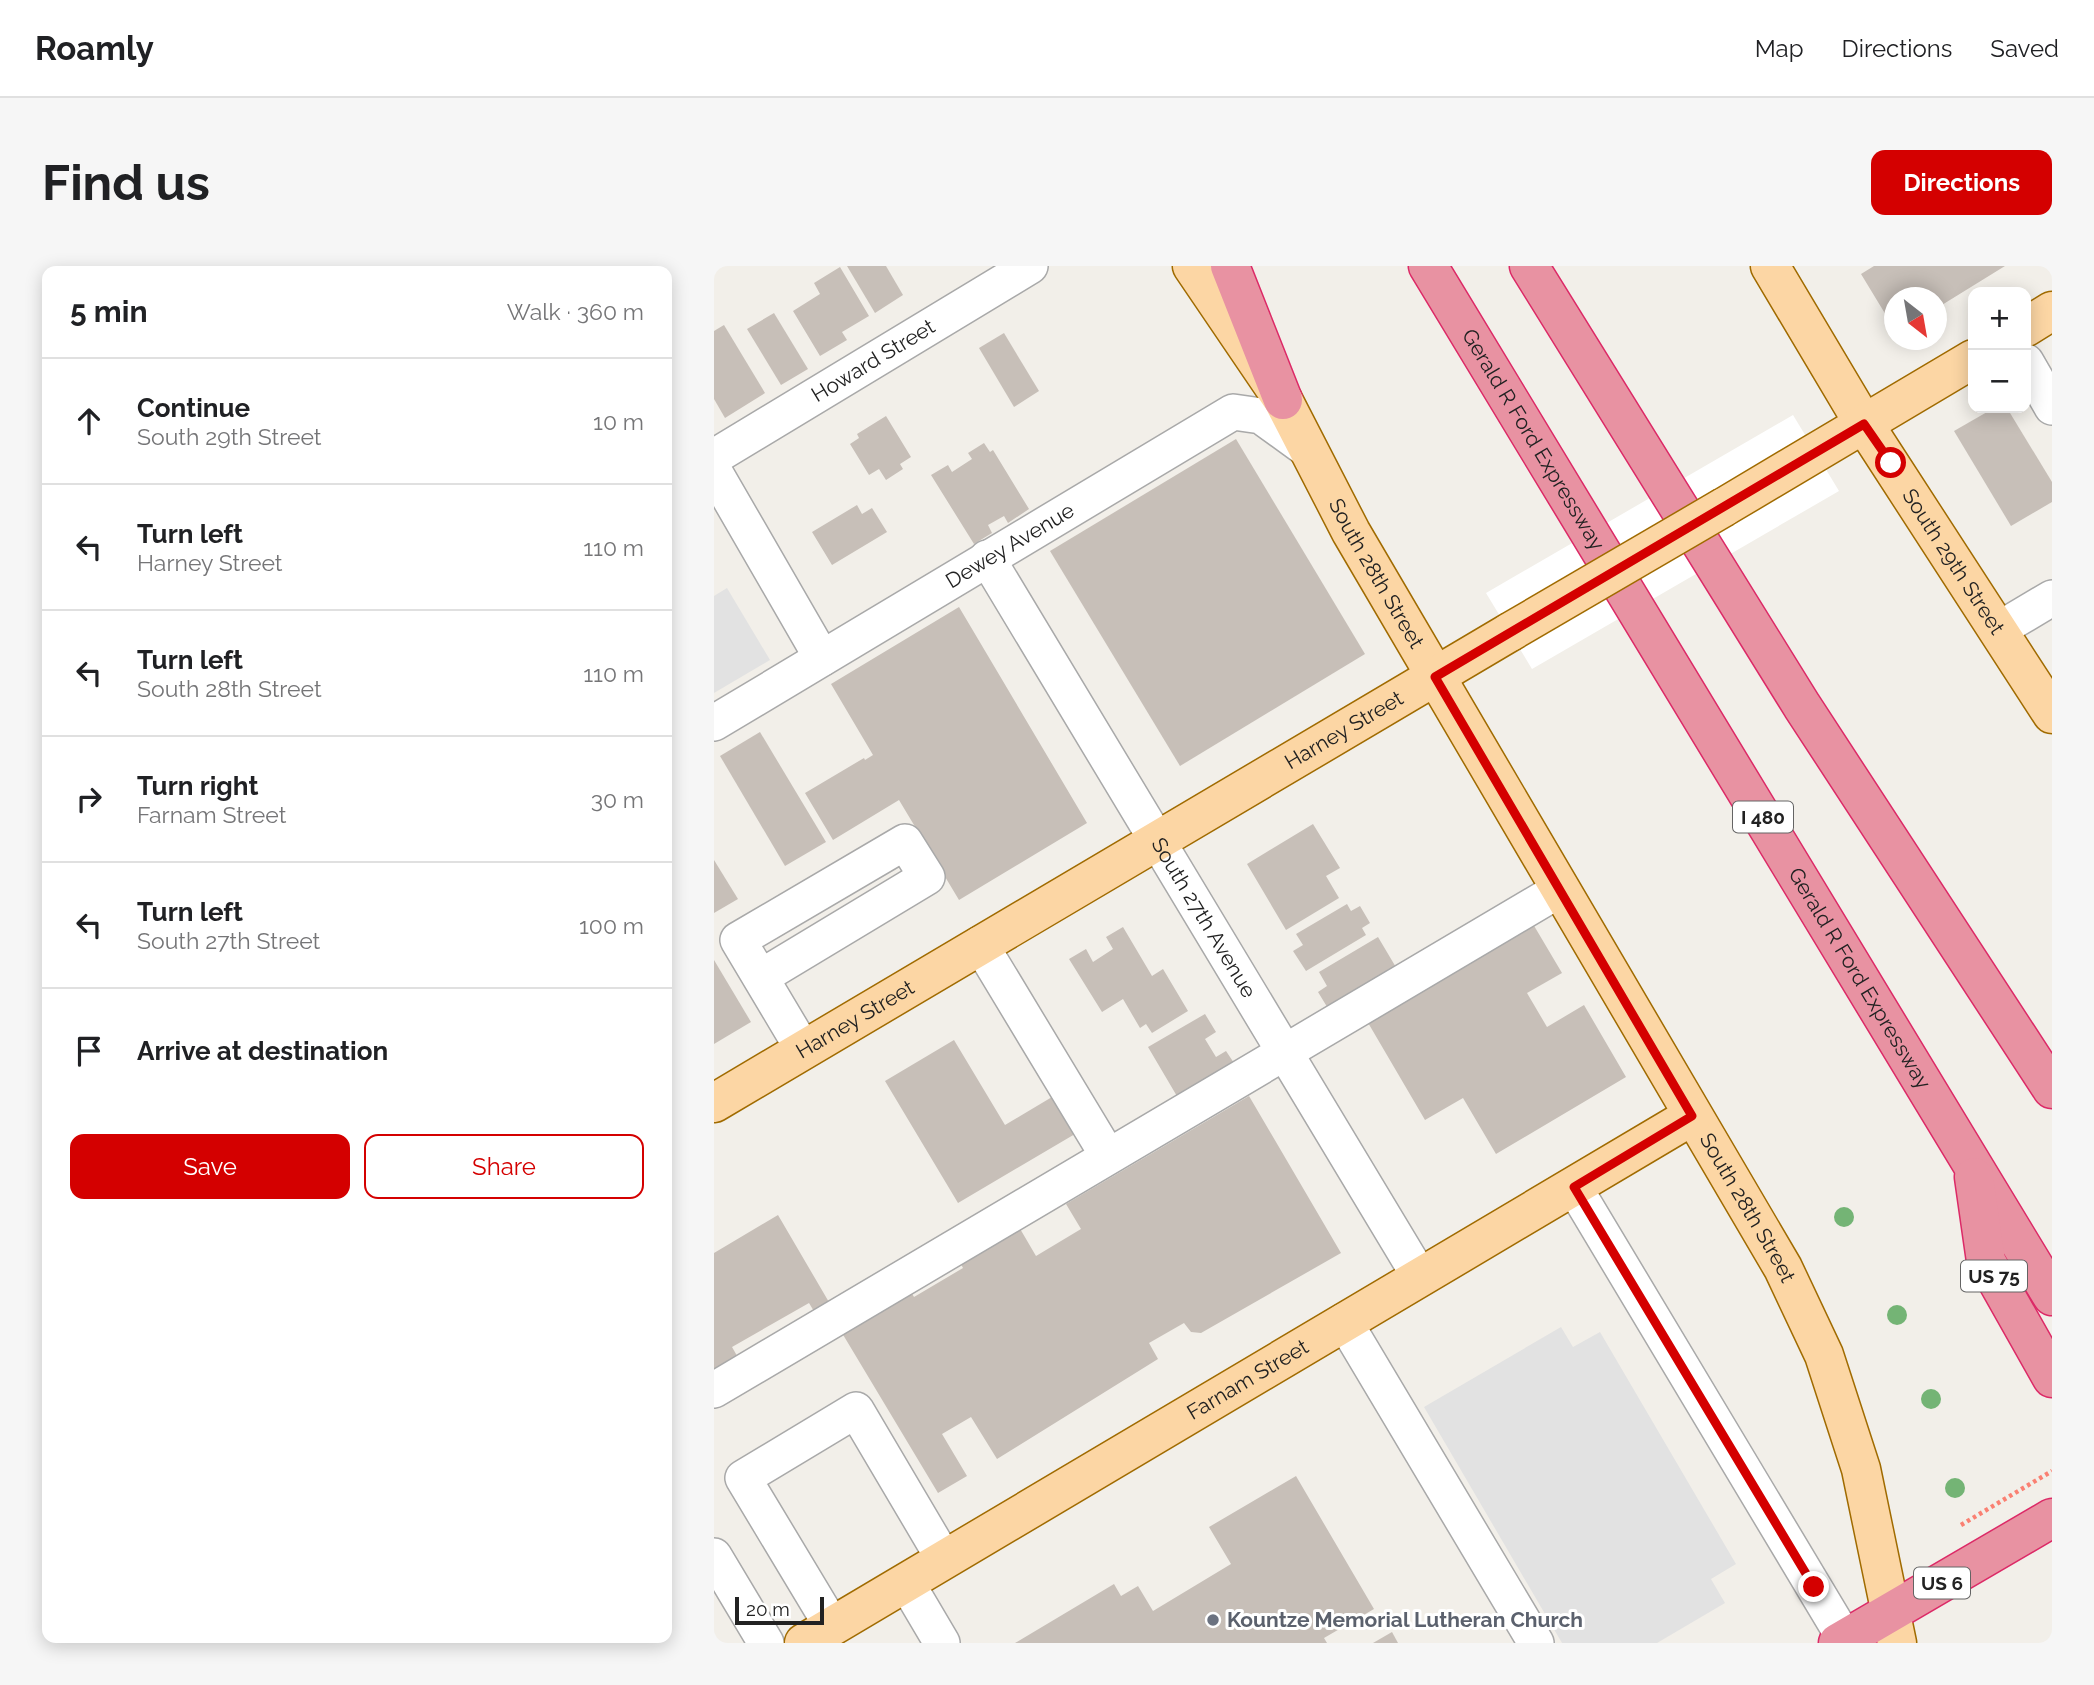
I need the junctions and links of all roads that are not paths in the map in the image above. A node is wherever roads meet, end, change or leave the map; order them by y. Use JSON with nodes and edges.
{"nodes":[{"id":1,"x":1030,"y":266,"type":"edge"},
{"id":2,"x":1192,"y":266,"type":"edge"},
{"id":3,"x":1230,"y":266,"type":"edge"},
{"id":4,"x":1428,"y":266,"type":"edge"},
{"id":5,"x":1529,"y":266,"type":"edge"},
{"id":6,"x":1770,"y":266,"type":"edge"},
{"id":7,"x":2052,"y":310,"type":"edge"},
{"id":8,"x":2031,"y":324,"type":"edge"},
{"id":9,"x":1968,"y":362,"type":"edge"},
{"id":10,"x":2031,"y":371,"type":"edge"},
{"id":11,"x":1283,"y":400,"type":"junction"},
{"id":12,"x":2052,"y":407,"type":"edge"},
{"id":13,"x":1864,"y":424,"type":"junction"},
{"id":14,"x":1308,"y":450,"type":"junction"},
{"id":15,"x":714,"y":457,"type":"edge"},
{"id":16,"x":714,"y":471,"type":"edge"},
{"id":17,"x":987,"y":558,"type":"junction"},
{"id":18,"x":2052,"y":598,"type":"edge"},
{"id":19,"x":1998,"y":630,"type":"junction"},
{"id":20,"x":822,"y":658,"type":"junction"},
{"id":21,"x":1435,"y":677,"type":"junction"},
{"id":22,"x":2052,"y":714,"type":"edge"},
{"id":23,"x":714,"y":723,"type":"edge"},
{"id":24,"x":1158,"y":839,"type":"junction"},
{"id":25,"x":1559,"y":890,"type":"junction"},
{"id":26,"x":980,"y":944,"type":"junction"},
{"id":27,"x":761,"y":977,"type":"junction"},
{"id":28,"x":803,"y":1049,"type":"junction"},
{"id":29,"x":1286,"y":1050,"type":"junction"},
{"id":30,"x":2052,"y":1089,"type":"edge"},
{"id":31,"x":714,"y":1103,"type":"edge"},
{"id":32,"x":1692,"y":1116,"type":"junction"},
{"id":33,"x":1108,"y":1157,"type":"junction"},
{"id":34,"x":1971,"y":1161,"type":"junction"},
{"id":35,"x":1574,"y":1187,"type":"junction"},
{"id":36,"x":1420,"y":1277,"type":"junction"},
{"id":37,"x":2052,"y":1296,"type":"edge"},
{"id":38,"x":1344,"y":1321,"type":"junction"},
{"id":39,"x":2052,"y":1378,"type":"edge"},
{"id":40,"x":714,"y":1390,"type":"edge"},
{"id":41,"x":2052,"y":1518,"type":"edge"},
{"id":42,"x":714,"y":1556,"type":"edge"},
{"id":43,"x":944,"y":1559,"type":"junction"},
{"id":44,"x":906,"y":1582,"type":"junction"},
{"id":45,"x":1894,"y":1628,"type":"edge"},
{"id":46,"x":818,"y":1635,"type":"edge"},
{"id":47,"x":1841,"y":1641,"type":"edge"},
{"id":48,"x":766,"y":1643,"type":"edge"},
{"id":49,"x":942,"y":1643,"type":"edge"},
{"id":50,"x":1536,"y":1643,"type":"edge"}],
"edges":[{"from":1,"to":15,"type":"street","name":"Howard Street"},
{"from":2,"to":11,"type":"main road","name":"South 28th Street"},
{"from":3,"to":11,"type":"highway"},
{"from":4,"to":34,"type":"highway","name":"Gerald R Ford Expressway","number":"I 480"},
{"from":5,"to":30,"type":"highway"},
{"from":6,"to":13,"type":"main road","name":"South 29th Street"},
{"from":7,"to":8,"type":"main road"},
{"from":9,"to":13,"type":"main road","name":"Harney Street"},
{"from":10,"to":12,"type":"street"},
{"from":11,"to":14,"type":"main road","name":"South 28th Street"},
{"from":13,"to":19,"type":"main road","name":"South 29th Street"},
{"from":13,"to":21,"type":"main road","name":"Harney Street","bridge":true},
{"from":14,"to":17,"type":"street","name":"Dewey Avenue"},
{"from":14,"to":21,"type":"main road","name":"South 28th Street"},
{"from":16,"to":20,"type":"street"},
{"from":17,"to":20,"type":"street","name":"Dewey Avenue"},
{"from":17,"to":24,"type":"street","name":"South 27th Avenue"},
{"from":18,"to":19,"type":"street"},
{"from":19,"to":22,"type":"main road","name":"South 29th Street"},
{"from":20,"to":23,"type":"street","name":"Dewey Avenue"},
{"from":21,"to":24,"type":"main road","name":"Harney Street"},
{"from":21,"to":25,"type":"main road","name":"South 28th Street"},
{"from":24,"to":26,"type":"main road","name":"Harney Street"},
{"from":24,"to":29,"type":"street","name":"South 27th Avenue"},
{"from":25,"to":29,"type":"street"},
{"from":25,"to":32,"type":"main road","name":"South 28th Street"},
{"from":26,"to":28,"type":"main road","name":"Harney Street"},
{"from":26,"to":33,"type":"street"},
{"from":27,"to":27,"type":"street"},
{"from":27,"to":28,"type":"street"},
{"from":28,"to":31,"type":"main road","name":"Harney Street"},
{"from":29,"to":33,"type":"street"},
{"from":29,"to":36,"type":"street","name":"South 27th Avenue"},
{"from":32,"to":35,"type":"main road","name":"Farnam Street"},
{"from":32,"to":45,"type":"main road","name":"South 28th Street"},
{"from":33,"to":40,"type":"street"},
{"from":34,"to":37,"type":"highway","name":"Gerald R Ford Expressway","number":"I 480"},
{"from":34,"to":39,"type":"highway","number":"US 75"},
{"from":35,"to":36,"type":"main road","name":"Farnam Street"},
{"from":35,"to":47,"type":"street"},
{"from":36,"to":38,"type":"main road","name":"Farnam Street"},
{"from":38,"to":43,"type":"main road","name":"Farnam Street"},
{"from":38,"to":50,"type":"street"},
{"from":41,"to":45,"type":"highway","number":"US 6"},
{"from":42,"to":48,"type":"street"},
{"from":43,"to":44,"type":"main road","name":"Farnam Street"},
{"from":43,"to":46,"type":"street"},
{"from":44,"to":46,"type":"main road","name":"Farnam Street"},
{"from":44,"to":49,"type":"street"},
{"from":45,"to":47,"type":"highway","number":"US 6"}]}
